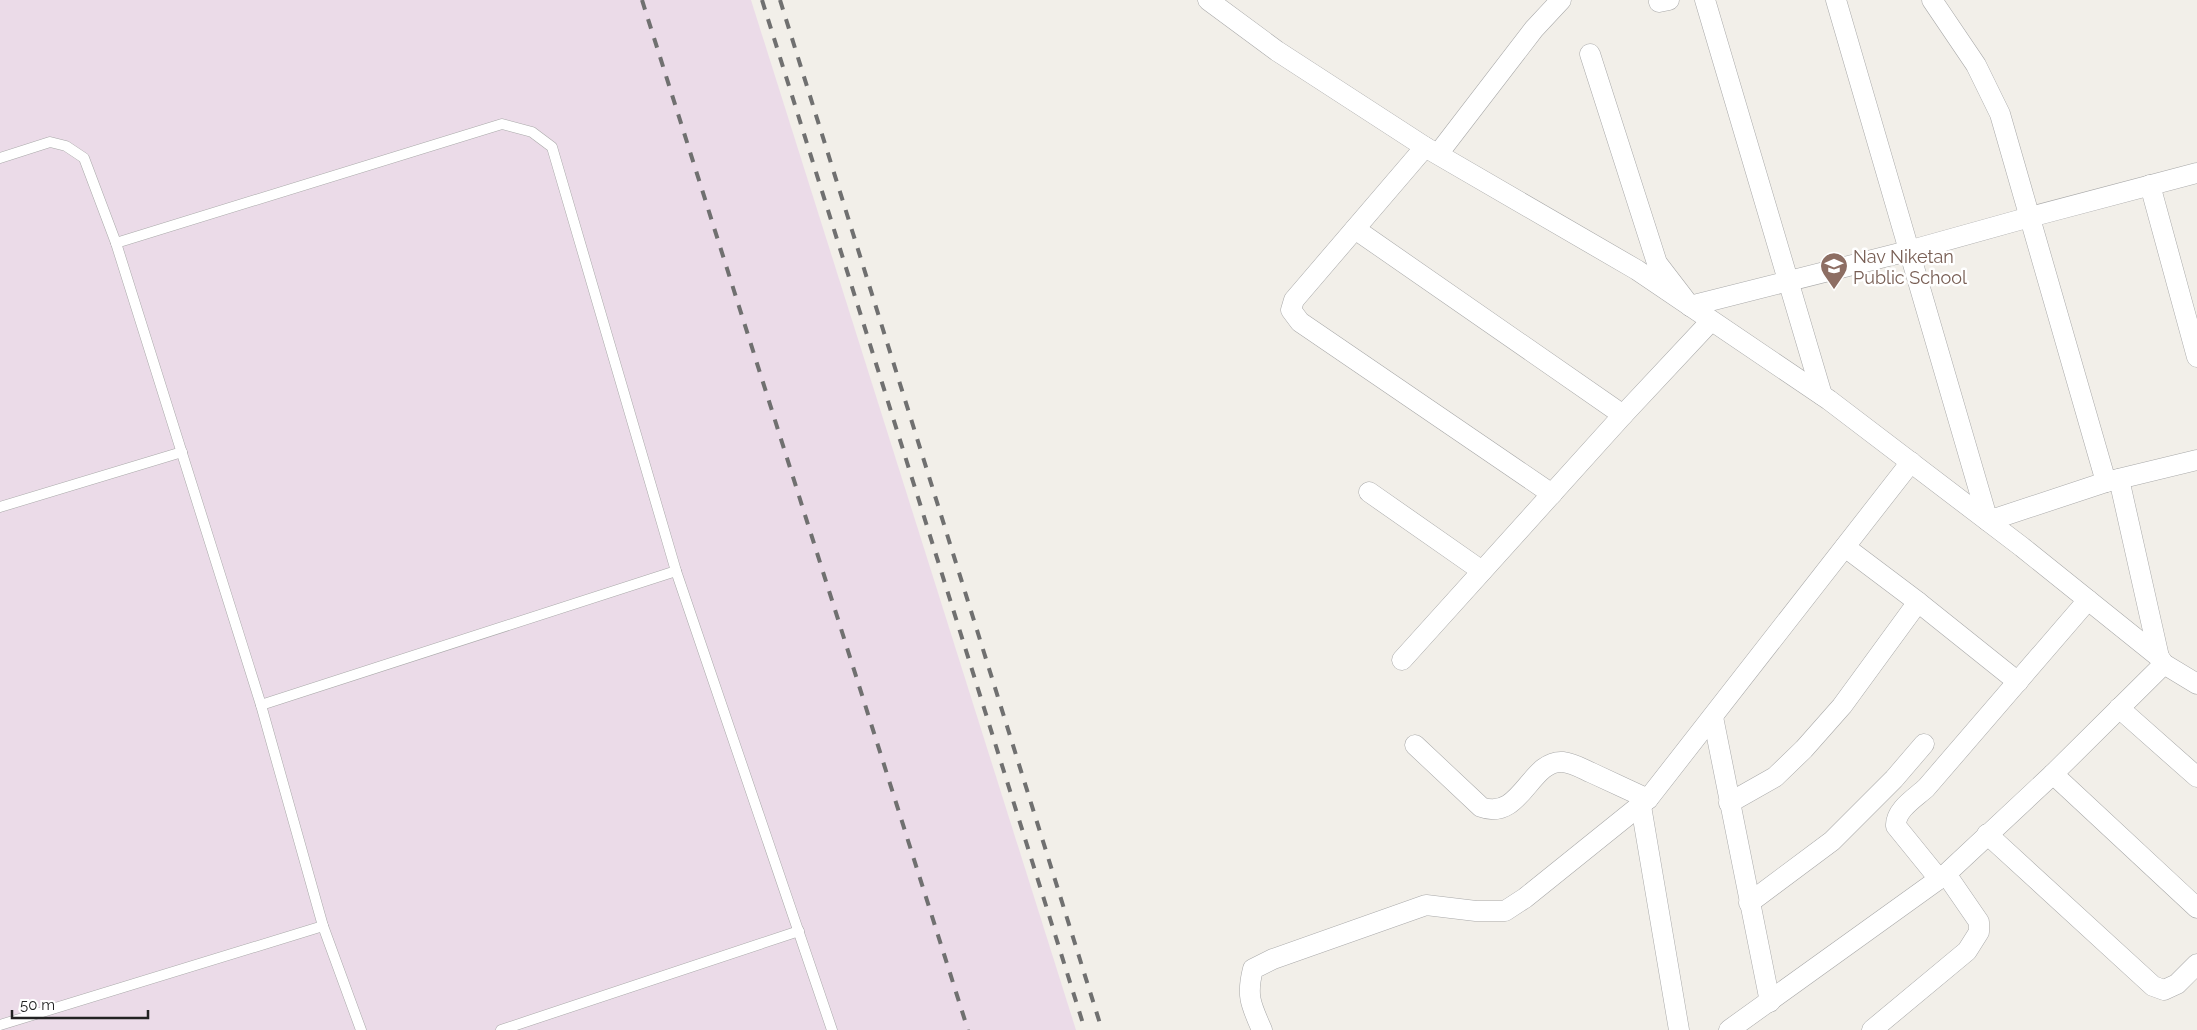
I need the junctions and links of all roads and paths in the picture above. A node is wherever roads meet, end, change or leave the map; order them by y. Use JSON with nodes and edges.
{"nodes":[{"id":1,"x":1208,"y":0,"type":"edge"},
{"id":2,"x":1561,"y":0,"type":"edge"},
{"id":3,"x":1705,"y":0,"type":"edge"},
{"id":4,"x":1836,"y":0,"type":"edge"},
{"id":5,"x":1932,"y":0,"type":"edge"},
{"id":6,"x":1590,"y":54,"type":"dead end"},
{"id":7,"x":1432,"y":150,"type":"junction"},
{"id":8,"x":0,"y":158,"type":"edge"},
{"id":9,"x":2197,"y":173,"type":"edge"},
{"id":10,"x":2150,"y":185,"type":"junction"},
{"id":11,"x":2030,"y":217,"type":"junction"},
{"id":12,"x":1355,"y":229,"type":"junction"},
{"id":13,"x":116,"y":243,"type":"junction"},
{"id":14,"x":1908,"y":251,"type":"junction"},
{"id":15,"x":1788,"y":280,"type":"junction"},
{"id":16,"x":1690,"y":306,"type":"junction"},
{"id":17,"x":1711,"y":320,"type":"junction"},
{"id":18,"x":2197,"y":357,"type":"edge"},
{"id":19,"x":1822,"y":396,"type":"junction"},
{"id":20,"x":1623,"y":415,"type":"junction"},
{"id":21,"x":182,"y":452,"type":"junction"},
{"id":22,"x":2197,"y":460,"type":"edge"},
{"id":23,"x":1911,"y":462,"type":"junction"},
{"id":24,"x":2112,"y":481,"type":"junction"},
{"id":25,"x":1369,"y":492,"type":"dead end"},
{"id":26,"x":1552,"y":494,"type":"junction"},
{"id":27,"x":0,"y":507,"type":"edge"},
{"id":28,"x":1988,"y":521,"type":"junction"},
{"id":29,"x":1844,"y":547,"type":"junction"},
{"id":30,"x":1482,"y":571,"type":"junction"},
{"id":31,"x":676,"y":572,"type":"junction"},
{"id":32,"x":2088,"y":600,"type":"junction"},
{"id":33,"x":1918,"y":602,"type":"junction"},
{"id":34,"x":1402,"y":660,"type":"dead end"},
{"id":35,"x":2161,"y":661,"type":"junction"},
{"id":36,"x":2018,"y":682,"type":"junction"},
{"id":37,"x":2197,"y":684,"type":"edge"},
{"id":38,"x":261,"y":705,"type":"junction"},
{"id":39,"x":2119,"y":708,"type":"junction"},
{"id":40,"x":1712,"y":717,"type":"junction"},
{"id":41,"x":1415,"y":744,"type":"dead end"},
{"id":42,"x":1924,"y":744,"type":"dead end"},
{"id":43,"x":2053,"y":774,"type":"junction"},
{"id":44,"x":2197,"y":776,"type":"edge"},
{"id":45,"x":1644,"y":803,"type":"junction"},
{"id":46,"x":1729,"y":803,"type":"junction"},
{"id":47,"x":1987,"y":834,"type":"junction"},
{"id":48,"x":1942,"y":876,"type":"junction"},
{"id":49,"x":1749,"y":903,"type":"junction"},
{"id":50,"x":2197,"y":908,"type":"edge"},
{"id":51,"x":323,"y":926,"type":"junction"},
{"id":52,"x":799,"y":930,"type":"junction"},
{"id":53,"x":2197,"y":964,"type":"edge"},
{"id":54,"x":1770,"y":1002,"type":"junction"},
{"id":55,"x":0,"y":1025,"type":"edge"},
{"id":56,"x":361,"y":1030,"type":"edge"},
{"id":57,"x":501,"y":1030,"type":"edge"},
{"id":58,"x":832,"y":1030,"type":"edge"},
{"id":59,"x":1262,"y":1030,"type":"edge"},
{"id":60,"x":1679,"y":1030,"type":"edge"},
{"id":61,"x":1729,"y":1030,"type":"edge"},
{"id":62,"x":1872,"y":1030,"type":"edge"}],
"edges":[{"from":1,"to":7,"type":"street"},
{"from":2,"to":7,"type":"street"},
{"from":3,"to":15,"type":"street"},
{"from":4,"to":14,"type":"street"},
{"from":5,"to":11,"type":"street"},
{"from":6,"to":16,"type":"street"},
{"from":7,"to":12,"type":"street"},
{"from":7,"to":16,"type":"street"},
{"from":8,"to":13,"type":"lane"},
{"from":9,"to":10,"type":"street"},
{"from":10,"to":11,"type":"street"},
{"from":10,"to":18,"type":"street"},
{"from":11,"to":14,"type":"street"},
{"from":11,"to":24,"type":"street"},
{"from":12,"to":20,"type":"street"},
{"from":12,"to":26,"type":"street"},
{"from":13,"to":21,"type":"lane"},
{"from":13,"to":31,"type":"lane"},
{"from":14,"to":15,"type":"street"},
{"from":14,"to":28,"type":"street"},
{"from":15,"to":16,"type":"street"},
{"from":15,"to":19,"type":"street"},
{"from":16,"to":17,"type":"street"},
{"from":17,"to":19,"type":"street"},
{"from":17,"to":20,"type":"street"},
{"from":19,"to":23,"type":"street"},
{"from":20,"to":26,"type":"street"},
{"from":21,"to":27,"type":"lane"},
{"from":21,"to":38,"type":"lane"},
{"from":22,"to":24,"type":"street"},
{"from":23,"to":28,"type":"street"},
{"from":23,"to":29,"type":"street"},
{"from":24,"to":28,"type":"street"},
{"from":24,"to":35,"type":"street"},
{"from":25,"to":30,"type":"street"},
{"from":26,"to":30,"type":"street"},
{"from":28,"to":32,"type":"street"},
{"from":29,"to":33,"type":"street"},
{"from":29,"to":40,"type":"street"},
{"from":30,"to":34,"type":"street"},
{"from":31,"to":38,"type":"lane"},
{"from":31,"to":52,"type":"lane"},
{"from":32,"to":35,"type":"street"},
{"from":32,"to":36,"type":"street"},
{"from":33,"to":36,"type":"street"},
{"from":33,"to":46,"type":"street"},
{"from":35,"to":37,"type":"street"},
{"from":35,"to":39,"type":"street"},
{"from":36,"to":48,"type":"street"},
{"from":38,"to":51,"type":"lane"},
{"from":39,"to":43,"type":"street"},
{"from":39,"to":44,"type":"street"},
{"from":40,"to":45,"type":"street"},
{"from":40,"to":46,"type":"street"},
{"from":41,"to":45,"type":"street"},
{"from":42,"to":49,"type":"street"},
{"from":43,"to":47,"type":"street"},
{"from":43,"to":50,"type":"street"},
{"from":45,"to":59,"type":"street"},
{"from":45,"to":60,"type":"street"},
{"from":46,"to":49,"type":"street"},
{"from":47,"to":48,"type":"street"},
{"from":47,"to":53,"type":"street"},
{"from":48,"to":54,"type":"street"},
{"from":48,"to":62,"type":"street"},
{"from":49,"to":54,"type":"street"},
{"from":51,"to":55,"type":"lane"},
{"from":51,"to":56,"type":"lane"},
{"from":52,"to":57,"type":"lane"},
{"from":52,"to":58,"type":"lane"},
{"from":54,"to":61,"type":"street"}]}
